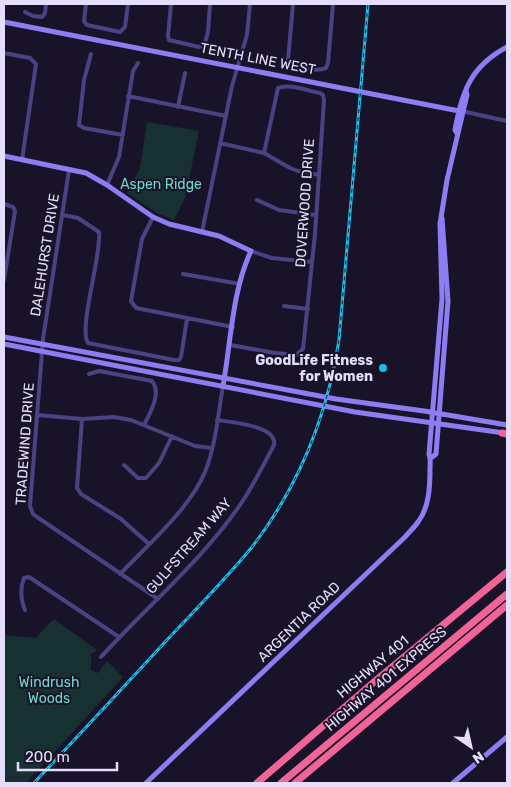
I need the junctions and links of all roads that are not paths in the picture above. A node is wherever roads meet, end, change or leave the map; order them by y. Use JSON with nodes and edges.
{"nodes":[{"id":1,"x":46,"y":4,"type":"edge"},
{"id":2,"x":86,"y":4,"type":"edge"},
{"id":3,"x":128,"y":4,"type":"edge"},
{"id":4,"x":171,"y":4,"type":"edge"},
{"id":5,"x":210,"y":4,"type":"edge"},
{"id":6,"x":250,"y":4,"type":"edge"},
{"id":7,"x":292,"y":4,"type":"edge"},
{"id":8,"x":334,"y":4,"type":"edge"},
{"id":9,"x":25,"y":12,"type":"dead end"},
{"id":10,"x":4,"y":22,"type":"edge"},
{"id":11,"x":507,"y":47,"type":"edge"},
{"id":12,"x":4,"y":53,"type":"edge"},
{"id":13,"x":91,"y":54,"type":"dead end"},
{"id":14,"x":138,"y":63,"type":"dead end"},
{"id":15,"x":238,"y":68,"type":"junction"},
{"id":16,"x":185,"y":73,"type":"dead end"},
{"id":17,"x":128,"y":96,"type":"junction"},
{"id":18,"x":178,"y":107,"type":"junction"},
{"id":19,"x":461,"y":111,"type":"junction"},
{"id":20,"x":226,"y":116,"type":"junction"},
{"id":21,"x":507,"y":121,"type":"edge"},
{"id":22,"x":123,"y":136,"type":"junction"},
{"id":23,"x":220,"y":143,"type":"junction"},
{"id":24,"x":264,"y":153,"type":"junction"},
{"id":25,"x":4,"y":156,"type":"edge"},
{"id":26,"x":22,"y":160,"type":"junction"},
{"id":27,"x":69,"y":170,"type":"junction"},
{"id":28,"x":319,"y":175,"type":"junction"},
{"id":29,"x":107,"y":185,"type":"junction"},
{"id":30,"x":257,"y":200,"type":"dead end"},
{"id":31,"x":4,"y":204,"type":"edge"},
{"id":32,"x":63,"y":215,"type":"junction"},
{"id":33,"x":316,"y":215,"type":"junction"},
{"id":34,"x":153,"y":217,"type":"junction"},
{"id":35,"x":442,"y":217,"type":"junction"},
{"id":36,"x":202,"y":232,"type":"junction"},
{"id":37,"x":251,"y":251,"type":"junction"},
{"id":38,"x":312,"y":262,"type":"junction"},
{"id":39,"x":183,"y":274,"type":"dead end"},
{"id":40,"x":4,"y":280,"type":"edge"},
{"id":41,"x":240,"y":284,"type":"junction"},
{"id":42,"x":284,"y":306,"type":"dead end"},
{"id":43,"x":308,"y":309,"type":"junction"},
{"id":44,"x":187,"y":319,"type":"junction"},
{"id":45,"x":233,"y":327,"type":"junction"},
{"id":46,"x":4,"y":337,"type":"edge"},
{"id":47,"x":4,"y":344,"type":"edge"},
{"id":48,"x":43,"y":344,"type":"junction"},
{"id":49,"x":230,"y":345,"type":"junction"},
{"id":50,"x":43,"y":352,"type":"junction"},
{"id":51,"x":89,"y":374,"type":"dead end"},
{"id":52,"x":225,"y":378,"type":"junction"},
{"id":53,"x":223,"y":386,"type":"junction"},
{"id":54,"x":432,"y":412,"type":"junction"},
{"id":55,"x":440,"y":414,"type":"junction"},
{"id":56,"x":38,"y":416,"type":"junction"},
{"id":57,"x":82,"y":419,"type":"junction"},
{"id":58,"x":217,"y":420,"type":"junction"},
{"id":59,"x":432,"y":423,"type":"junction"},
{"id":60,"x":439,"y":424,"type":"junction"},
{"id":61,"x":144,"y":425,"type":"junction"},
{"id":62,"x":507,"y":425,"type":"edge"},
{"id":63,"x":506,"y":433,"type":"edge"},
{"id":64,"x":172,"y":436,"type":"junction"},
{"id":65,"x":212,"y":448,"type":"junction"},
{"id":66,"x":431,"y":458,"type":"junction"},
{"id":67,"x":124,"y":465,"type":"dead end"},
{"id":68,"x":149,"y":544,"type":"junction"},
{"id":69,"x":507,"y":572,"type":"edge"},
{"id":70,"x":120,"y":574,"type":"junction"},
{"id":71,"x":507,"y":594,"type":"edge"},
{"id":72,"x":158,"y":599,"type":"junction"},
{"id":73,"x":507,"y":605,"type":"edge"},
{"id":74,"x":507,"y":609,"type":"edge"},
{"id":75,"x":25,"y":610,"type":"dead end"},
{"id":76,"x":119,"y":638,"type":"junction"},
{"id":77,"x":465,"y":641,"type":"junction"},
{"id":78,"x":101,"y":657,"type":"dead end"},
{"id":79,"x":507,"y":737,"type":"edge"},
{"id":80,"x":146,"y":783,"type":"edge"},
{"id":81,"x":256,"y":783,"type":"edge"},
{"id":82,"x":280,"y":783,"type":"edge"},
{"id":83,"x":296,"y":783,"type":"edge"},
{"id":84,"x":454,"y":783,"type":"edge"}],
"edges":[{"from":1,"to":9,"type":"street"},
{"from":2,"to":3,"type":"street"},
{"from":4,"to":5,"type":"street"},
{"from":6,"to":15,"type":"street"},
{"from":7,"to":8,"type":"street"},
{"from":10,"to":15,"type":"street","name":"TENTH LINE WEST"},
{"from":11,"to":19,"type":"street","name":"ARGENTIA ROAD"},
{"from":12,"to":26,"type":"street"},
{"from":13,"to":22,"type":"street"},
{"from":14,"to":17,"type":"street"},
{"from":15,"to":19,"type":"street","name":"TENTH LINE WEST"},
{"from":15,"to":20,"type":"street"},
{"from":16,"to":18,"type":"street"},
{"from":17,"to":18,"type":"street"},
{"from":17,"to":22,"type":"street"},
{"from":18,"to":20,"type":"street"},
{"from":19,"to":21,"type":"street","name":"TENTH LINE WEST"},
{"from":19,"to":35,"type":"street","name":"ARGENTIA ROAD"},
{"from":20,"to":23,"type":"street"},
{"from":22,"to":29,"type":"street"},
{"from":23,"to":24,"type":"street"},
{"from":23,"to":36,"type":"street"},
{"from":24,"to":28,"type":"street"},
{"from":24,"to":28,"type":"street","name":"DOVERWOOD DRIVE"},
{"from":25,"to":26,"type":"street"},
{"from":26,"to":27,"type":"street"},
{"from":27,"to":29,"type":"street"},
{"from":27,"to":32,"type":"street","name":"DALEHURST DRIVE"},
{"from":28,"to":33,"type":"street","name":"DOVERWOOD DRIVE"},
{"from":29,"to":34,"type":"street"},
{"from":30,"to":33,"type":"street"},
{"from":31,"to":40,"type":"street"},
{"from":32,"to":44,"type":"street"},
{"from":32,"to":48,"type":"street","name":"DALEHURST DRIVE"},
{"from":33,"to":38,"type":"street","name":"DOVERWOOD DRIVE"},
{"from":34,"to":36,"type":"street"},
{"from":34,"to":44,"type":"street"},
{"from":35,"to":54,"type":"street","name":"ARGENTIA ROAD"},
{"from":35,"to":55,"type":"street","name":"ARGENTIA ROAD"},
{"from":36,"to":37,"type":"street"},
{"from":37,"to":38,"type":"street"},
{"from":37,"to":41,"type":"street"},
{"from":38,"to":43,"type":"street","name":"DOVERWOOD DRIVE"},
{"from":39,"to":41,"type":"street"},
{"from":41,"to":45,"type":"street"},
{"from":42,"to":43,"type":"street"},
{"from":43,"to":49,"type":"street","name":"DOVERWOOD DRIVE"},
{"from":44,"to":45,"type":"street"},
{"from":45,"to":49,"type":"street"},
{"from":46,"to":48,"type":"street"},
{"from":47,"to":50,"type":"street"},
{"from":48,"to":50,"type":"street","name":"TRADEWIND DRIVE"},
{"from":48,"to":52,"type":"street"},
{"from":49,"to":52,"type":"street"},
{"from":50,"to":53,"type":"street"},
{"from":50,"to":56,"type":"street","name":"TRADEWIND DRIVE"},
{"from":51,"to":61,"type":"street"},
{"from":52,"to":53,"type":"street"},
{"from":52,"to":54,"type":"street"},
{"from":53,"to":58,"type":"street"},
{"from":53,"to":59,"type":"street"},
{"from":54,"to":55,"type":"street"},
{"from":54,"to":59,"type":"street","name":"ARGENTIA ROAD"},
{"from":55,"to":60,"type":"street","name":"ARGENTIA ROAD"},
{"from":55,"to":62,"type":"street"},
{"from":56,"to":57,"type":"street"},
{"from":56,"to":70,"type":"street","name":"TRADEWIND DRIVE"},
{"from":57,"to":61,"type":"street"},
{"from":57,"to":68,"type":"street"},
{"from":58,"to":65,"type":"street"},
{"from":58,"to":72,"type":"street","name":"GULFSTREAM WAY"},
{"from":59,"to":60,"type":"street"},
{"from":59,"to":66,"type":"street","name":"ARGENTIA ROAD"},
{"from":60,"to":63,"type":"street"},
{"from":60,"to":66,"type":"street","name":"ARGENTIA ROAD"},
{"from":61,"to":64,"type":"street"},
{"from":64,"to":65,"type":"street"},
{"from":64,"to":67,"type":"street"},
{"from":65,"to":68,"type":"street"},
{"from":66,"to":80,"type":"street","name":"ARGENTIA ROAD"},
{"from":68,"to":70,"type":"street"},
{"from":69,"to":81,"type":"highway","name":"HIGHWAY 401"},
{"from":70,"to":72,"type":"street","name":"TRADEWIND DRIVE"},
{"from":71,"to":82,"type":"highway","name":"HIGHWAY 401 EXPRESS"},
{"from":72,"to":76,"type":"street","name":"GULFSTREAM WAY"},
{"from":73,"to":77,"type":"highway"},
{"from":74,"to":77,"type":"highway"},
{"from":75,"to":76,"type":"street"},
{"from":76,"to":78,"type":"street","name":"GULFSTREAM WAY"},
{"from":77,"to":83,"type":"highway"},
{"from":79,"to":84,"type":"street"}]}
